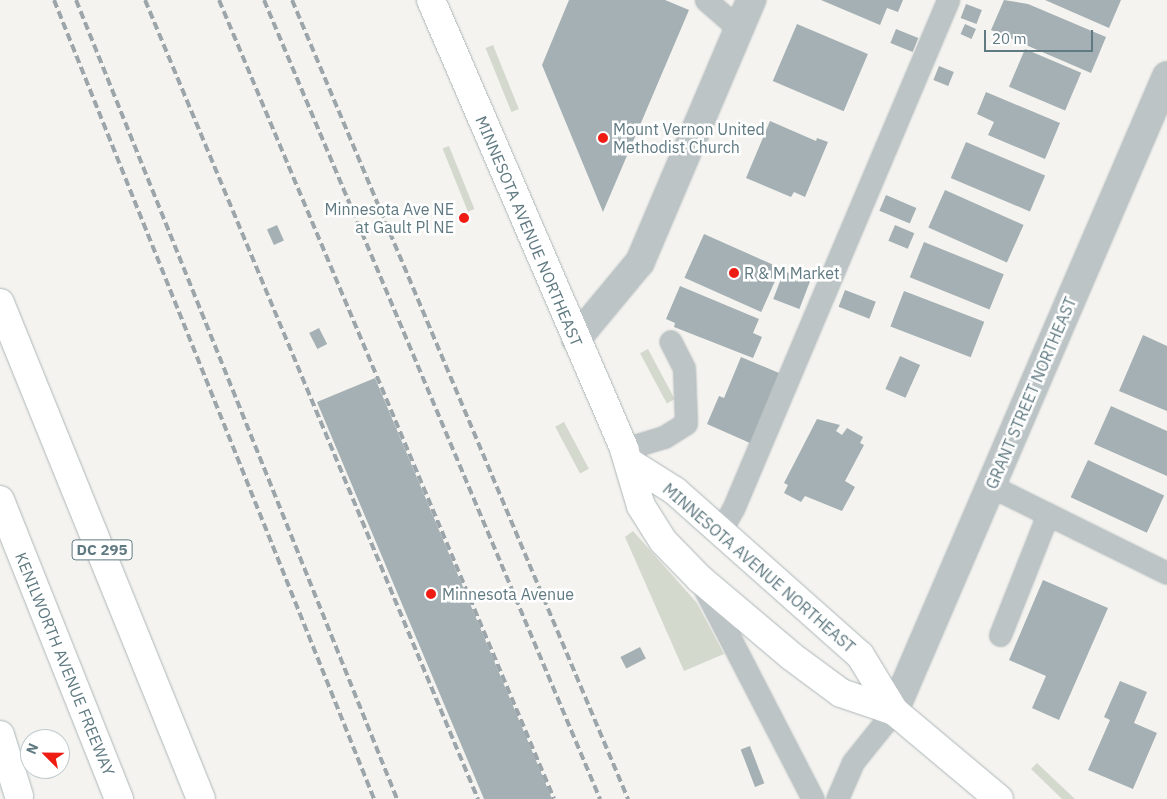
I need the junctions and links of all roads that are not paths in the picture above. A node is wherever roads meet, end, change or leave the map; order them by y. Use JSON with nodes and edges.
{"nodes":[{"id":1,"x":431,"y":0,"type":"edge"},
{"id":2,"x":706,"y":0,"type":"edge"},
{"id":3,"x":751,"y":0,"type":"edge"},
{"id":4,"x":948,"y":0,"type":"edge"},
{"id":5,"x":739,"y":29,"type":"junction"},
{"id":6,"x":1167,"y":76,"type":"edge"},
{"id":7,"x":0,"y":303,"type":"edge"},
{"id":8,"x":576,"y":339,"type":"junction"},
{"id":9,"x":670,"y":341,"type":"dead end"},
{"id":10,"x":626,"y":455,"type":"junction"},
{"id":11,"x":991,"y":486,"type":"junction"},
{"id":12,"x":0,"y":500,"type":"edge"},
{"id":13,"x":1048,"y":514,"type":"junction"},
{"id":14,"x":720,"y":532,"type":"junction"},
{"id":15,"x":1167,"y":573,"type":"edge"},
{"id":16,"x":700,"y":579,"type":"junction"},
{"id":17,"x":1000,"y":635,"type":"dead end"},
{"id":18,"x":894,"y":711,"type":"junction"},
{"id":19,"x":0,"y":735,"type":"edge"},
{"id":20,"x":0,"y":749,"type":"edge"},
{"id":21,"x":119,"y":799,"type":"edge"},
{"id":22,"x":201,"y":799,"type":"edge"},
{"id":23,"x":812,"y":799,"type":"edge"},
{"id":24,"x":837,"y":799,"type":"edge"},
{"id":25,"x":999,"y":799,"type":"edge"}],
"edges":[{"from":1,"to":8,"type":"main road","name":"MINNESOTA AVENUE NORTHEAST"},
{"from":2,"to":5,"type":"lane"},
{"from":3,"to":5,"type":"street"},
{"from":4,"to":14,"type":"lane"},
{"from":5,"to":8,"type":"street"},
{"from":6,"to":11,"type":"street","name":"GRANT STREET NORTHEAST"},
{"from":7,"to":22,"type":"main road","number":"DC 295"},
{"from":8,"to":10,"type":"main road","name":"MINNESOTA AVENUE NORTHEAST"},
{"from":9,"to":10,"type":"lane"},
{"from":10,"to":14,"type":"main road","name":"MINNESOTA AVENUE NORTHEAST"},
{"from":10,"to":16,"type":"main road","name":"MINNESOTA AVENUE NORTHEAST"},
{"from":11,"to":13,"type":"lane"},
{"from":11,"to":18,"type":"street","name":"GRANT STREET NORTHEAST"},
{"from":12,"to":21,"type":"main road","name":"KENILWORTH AVENUE FREEWAY"},
{"from":13,"to":15,"type":"lane"},
{"from":13,"to":17,"type":"lane"},
{"from":14,"to":18,"type":"main road","name":"MINNESOTA AVENUE NORTHEAST"},
{"from":16,"to":18,"type":"main road","name":"MINNESOTA AVENUE NORTHEAST"},
{"from":16,"to":23,"type":"lane"},
{"from":18,"to":24,"type":"lane"},
{"from":18,"to":25,"type":"main road","name":"MINNESOTA AVENUE NORTHEAST"},
{"from":19,"to":20,"type":"main road"}]}
